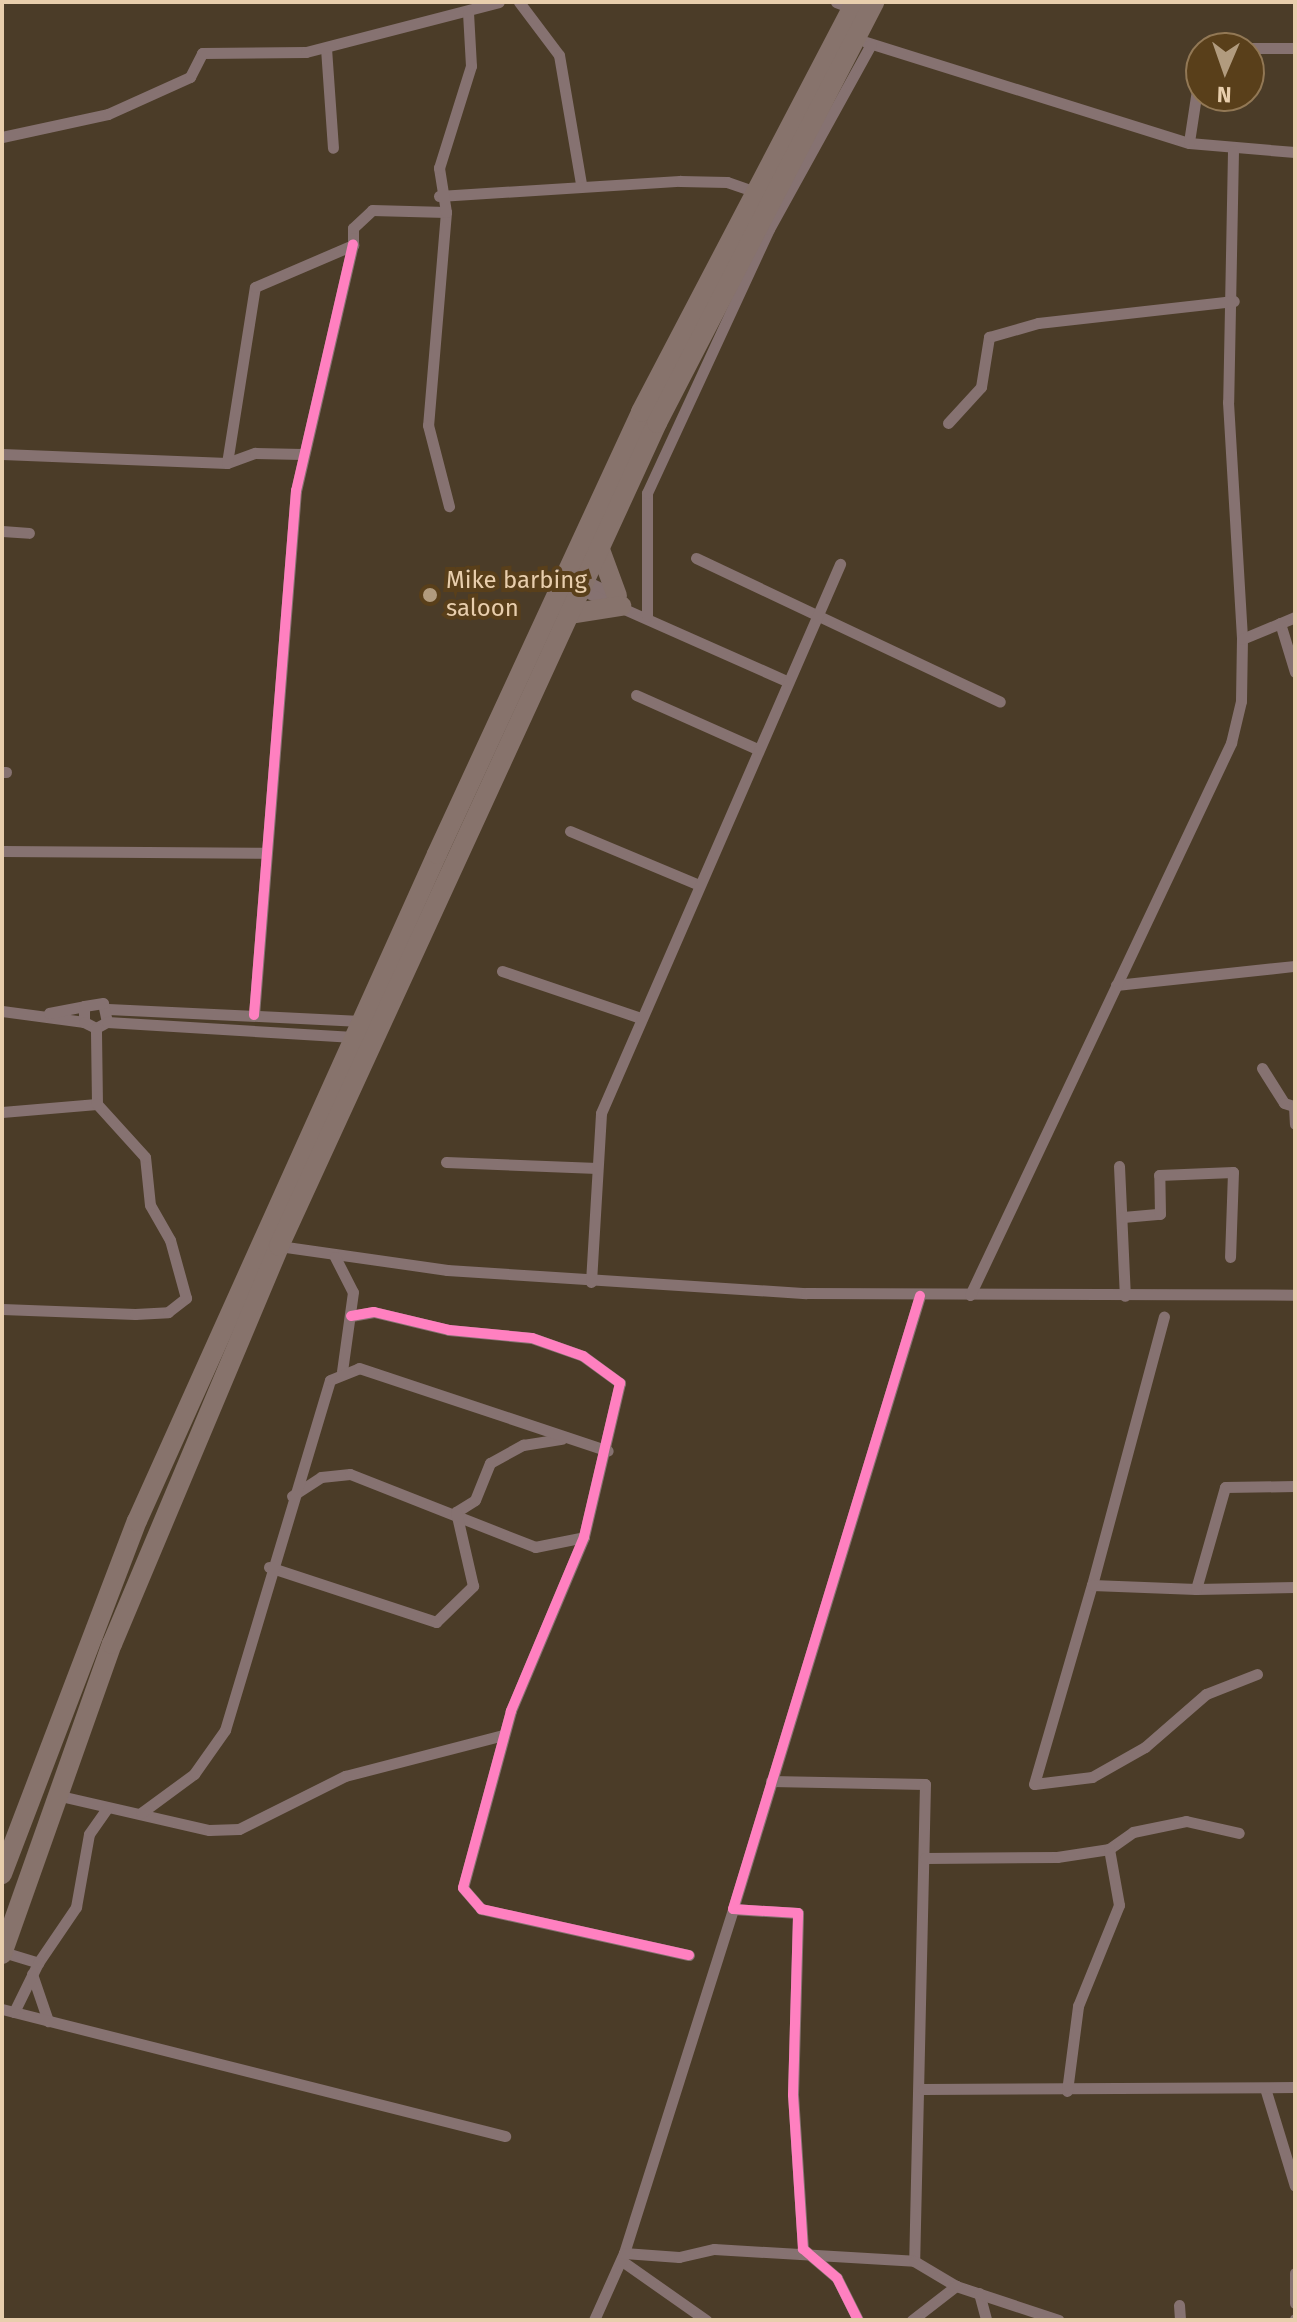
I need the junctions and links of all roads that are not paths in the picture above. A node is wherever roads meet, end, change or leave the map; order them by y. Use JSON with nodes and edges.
{"nodes":[{"id":1,"x":499,"y":2,"type":"edge"},
{"id":2,"x":519,"y":2,"type":"edge"},
{"id":3,"x":874,"y":2,"type":"edge"},
{"id":4,"x":848,"y":4,"type":"edge"},
{"id":5,"x":468,"y":12,"type":"junction"},
{"id":6,"x":864,"y":41,"type":"junction"},
{"id":7,"x":326,"y":48,"type":"junction"},
{"id":8,"x":1265,"y":48,"type":"edge"},
{"id":9,"x":1295,"y":48,"type":"edge"},
{"id":10,"x":1194,"y":112,"type":"edge"},
{"id":11,"x":2,"y":137,"type":"edge"},
{"id":12,"x":1189,"y":142,"type":"junction"},
{"id":13,"x":333,"y":148,"type":"dead end"},
{"id":14,"x":1233,"y":151,"type":"junction"},
{"id":15,"x":1295,"y":152,"type":"edge"},
{"id":16,"x":581,"y":184,"type":"junction"},
{"id":17,"x":756,"y":192,"type":"junction"},
{"id":18,"x":439,"y":196,"type":"junction"},
{"id":19,"x":446,"y":212,"type":"junction"},
{"id":20,"x":353,"y":245,"type":"junction"},
{"id":21,"x":1234,"y":301,"type":"junction"},
{"id":22,"x":948,"y":423,"type":"dead end"},
{"id":23,"x":2,"y":454,"type":"edge"},
{"id":24,"x":302,"y":454,"type":"junction"},
{"id":25,"x":227,"y":463,"type":"junction"},
{"id":26,"x":449,"y":506,"type":"dead end"},
{"id":27,"x":2,"y":531,"type":"edge"},
{"id":28,"x":29,"y":533,"type":"dead end"},
{"id":29,"x":599,"y":547,"type":"junction"},
{"id":30,"x":696,"y":558,"type":"dead end"},
{"id":31,"x":840,"y":564,"type":"dead end"},
{"id":32,"x":574,"y":581,"type":"junction"},
{"id":33,"x":631,"y":608,"type":"junction"},
{"id":34,"x":817,"y":613,"type":"junction"},
{"id":35,"x":569,"y":614,"type":"junction"},
{"id":36,"x":1295,"y":617,"type":"edge"},
{"id":37,"x":1280,"y":623,"type":"junction"},
{"id":38,"x":1242,"y":639,"type":"junction"},
{"id":39,"x":1295,"y":672,"type":"edge"},
{"id":40,"x":787,"y":681,"type":"junction"},
{"id":41,"x":636,"y":695,"type":"dead end"},
{"id":42,"x":1000,"y":702,"type":"dead end"},
{"id":43,"x":755,"y":748,"type":"junction"},
{"id":44,"x":570,"y":831,"type":"dead end"},
{"id":45,"x":2,"y":851,"type":"edge"},
{"id":46,"x":266,"y":853,"type":"junction"},
{"id":47,"x":699,"y":885,"type":"junction"},
{"id":48,"x":1295,"y":966,"type":"edge"},
{"id":49,"x":502,"y":971,"type":"dead end"},
{"id":50,"x":1116,"y":985,"type":"junction"},
{"id":51,"x":84,"y":1006,"type":"junction"},
{"id":52,"x":108,"y":1009,"type":"junction"},
{"id":53,"x":2,"y":1011,"type":"edge"},
{"id":54,"x":44,"y":1013,"type":"junction"},
{"id":55,"x":254,"y":1015,"type":"junction"},
{"id":56,"x":638,"y":1017,"type":"junction"},
{"id":57,"x":84,"y":1022,"type":"junction"},
{"id":58,"x":102,"y":1025,"type":"junction"},
{"id":59,"x":358,"y":1029,"type":"junction"},
{"id":60,"x":1262,"y":1068,"type":"dead end"},
{"id":61,"x":97,"y":1104,"type":"junction"},
{"id":62,"x":2,"y":1112,"type":"edge"},
{"id":63,"x":1295,"y":1124,"type":"edge"},
{"id":64,"x":446,"y":1162,"type":"dead end"},
{"id":65,"x":1119,"y":1166,"type":"dead end"},
{"id":66,"x":597,"y":1168,"type":"junction"},
{"id":67,"x":1123,"y":1217,"type":"junction"},
{"id":68,"x":279,"y":1246,"type":"junction"},
{"id":69,"x":335,"y":1257,"type":"junction"},
{"id":70,"x":1230,"y":1257,"type":"dead end"},
{"id":71,"x":591,"y":1282,"type":"junction"},
{"id":72,"x":970,"y":1295,"type":"junction"},
{"id":73,"x":1295,"y":1295,"type":"edge"},
{"id":74,"x":920,"y":1296,"type":"junction"},
{"id":75,"x":1125,"y":1296,"type":"junction"},
{"id":76,"x":2,"y":1309,"type":"edge"},
{"id":77,"x":351,"y":1316,"type":"junction"},
{"id":78,"x":1164,"y":1317,"type":"dead end"},
{"id":79,"x":342,"y":1371,"type":"junction"},
{"id":80,"x":566,"y":1438,"type":"junction"},
{"id":81,"x":608,"y":1451,"type":"junction"},
{"id":82,"x":1295,"y":1486,"type":"edge"},
{"id":83,"x":292,"y":1496,"type":"junction"},
{"id":84,"x":456,"y":1512,"type":"junction"},
{"id":85,"x":584,"y":1537,"type":"junction"},
{"id":86,"x":269,"y":1567,"type":"junction"},
{"id":87,"x":1092,"y":1585,"type":"junction"},
{"id":88,"x":1295,"y":1587,"type":"edge"},
{"id":89,"x":1196,"y":1589,"type":"junction"},
{"id":90,"x":1257,"y":1674,"type":"dead end"},
{"id":91,"x":504,"y":1735,"type":"junction"},
{"id":92,"x":771,"y":1781,"type":"junction"},
{"id":93,"x":56,"y":1795,"type":"junction"},
{"id":94,"x":107,"y":1808,"type":"junction"},
{"id":95,"x":141,"y":1813,"type":"junction"},
{"id":96,"x":1239,"y":1833,"type":"dead end"},
{"id":97,"x":1109,"y":1849,"type":"junction"},
{"id":98,"x":925,"y":1858,"type":"junction"},
{"id":99,"x":4,"y":1864,"type":"edge"},
{"id":100,"x":733,"y":1909,"type":"junction"},
{"id":101,"x":3,"y":1949,"type":"edge"},
{"id":102,"x":689,"y":1955,"type":"dead end"},
{"id":103,"x":35,"y":1969,"type":"junction"},
{"id":104,"x":8,"y":2010,"type":"edge"},
{"id":105,"x":48,"y":2021,"type":"junction"},
{"id":106,"x":1295,"y":2087,"type":"edge"},
{"id":107,"x":1265,"y":2088,"type":"junction"},
{"id":108,"x":923,"y":2089,"type":"junction"},
{"id":109,"x":1067,"y":2091,"type":"junction"},
{"id":110,"x":505,"y":2136,"type":"dead end"},
{"id":111,"x":1295,"y":2186,"type":"edge"},
{"id":112,"x":810,"y":2255,"type":"junction"},
{"id":113,"x":623,"y":2257,"type":"junction"},
{"id":114,"x":914,"y":2261,"type":"junction"},
{"id":115,"x":1295,"y":2273,"type":"edge"},
{"id":116,"x":956,"y":2286,"type":"junction"},
{"id":117,"x":979,"y":2293,"type":"junction"},
{"id":118,"x":1295,"y":2303,"type":"edge"},
{"id":119,"x":1179,"y":2305,"type":"dead end"},
{"id":120,"x":594,"y":2320,"type":"edge"},
{"id":121,"x":706,"y":2320,"type":"edge"},
{"id":122,"x":858,"y":2320,"type":"edge"},
{"id":123,"x":912,"y":2320,"type":"edge"},
{"id":124,"x":986,"y":2320,"type":"edge"},
{"id":125,"x":1059,"y":2320,"type":"edge"},
{"id":126,"x":1180,"y":2320,"type":"edge"}],
"edges":[{"from":1,"to":5,"type":"street"},
{"from":2,"to":16,"type":"street"},
{"from":3,"to":6,"type":"highway"},
{"from":4,"to":17,"type":"highway"},
{"from":5,"to":7,"type":"street"},
{"from":5,"to":18,"type":"street"},
{"from":6,"to":12,"type":"street"},
{"from":6,"to":29,"type":"highway"},
{"from":6,"to":33,"type":"street"},
{"from":7,"to":11,"type":"street"},
{"from":7,"to":13,"type":"street"},
{"from":8,"to":9,"type":"street"},
{"from":10,"to":12,"type":"street"},
{"from":12,"to":14,"type":"street"},
{"from":14,"to":15,"type":"street"},
{"from":14,"to":21,"type":"street"},
{"from":16,"to":17,"type":"street"},
{"from":16,"to":18,"type":"street"},
{"from":17,"to":32,"type":"highway"},
{"from":18,"to":19,"type":"street"},
{"from":19,"to":20,"type":"street"},
{"from":19,"to":26,"type":"street"},
{"from":20,"to":24,"type":"street"},
{"from":20,"to":25,"type":"street"},
{"from":21,"to":22,"type":"street"},
{"from":21,"to":38,"type":"street"},
{"from":23,"to":25,"type":"street"},
{"from":24,"to":25,"type":"street"},
{"from":24,"to":46,"type":"street"},
{"from":27,"to":28,"type":"street"},
{"from":29,"to":32,"type":"highway"},
{"from":29,"to":33,"type":"highway"},
{"from":30,"to":34,"type":"street"},
{"from":31,"to":34,"type":"street"},
{"from":32,"to":33,"type":"street"},
{"from":32,"to":35,"type":"highway"},
{"from":32,"to":59,"type":"highway"},
{"from":33,"to":35,"type":"highway"},
{"from":33,"to":40,"type":"street"},
{"from":34,"to":40,"type":"street"},
{"from":34,"to":42,"type":"street"},
{"from":35,"to":68,"type":"highway"},
{"from":36,"to":37,"type":"street"},
{"from":37,"to":38,"type":"street"},
{"from":37,"to":39,"type":"street"},
{"from":38,"to":50,"type":"street"},
{"from":40,"to":43,"type":"street"},
{"from":41,"to":43,"type":"street"},
{"from":43,"to":47,"type":"street"},
{"from":44,"to":47,"type":"street"},
{"from":45,"to":46,"type":"street"},
{"from":46,"to":55,"type":"street"},
{"from":47,"to":56,"type":"street"},
{"from":48,"to":50,"type":"street"},
{"from":49,"to":56,"type":"street"},
{"from":50,"to":72,"type":"street"},
{"from":51,"to":52,"type":"street"},
{"from":51,"to":54,"type":"street"},
{"from":51,"to":57,"type":"street"},
{"from":52,"to":55,"type":"street"},
{"from":52,"to":58,"type":"street"},
{"from":53,"to":54,"type":"street"},
{"from":54,"to":57,"type":"street"},
{"from":55,"to":59,"type":"street"},
{"from":56,"to":66,"type":"street"},
{"from":57,"to":58,"type":"street"},
{"from":58,"to":59,"type":"street"},
{"from":58,"to":61,"type":"street"},
{"from":59,"to":99,"type":"highway"},
{"from":60,"to":63,"type":"street"},
{"from":61,"to":62,"type":"street"},
{"from":61,"to":76,"type":"street"},
{"from":64,"to":66,"type":"street"},
{"from":65,"to":67,"type":"street"},
{"from":66,"to":71,"type":"street"},
{"from":67,"to":70,"type":"street"},
{"from":67,"to":75,"type":"street"},
{"from":68,"to":69,"type":"street"},
{"from":68,"to":93,"type":"highway"},
{"from":69,"to":71,"type":"street"},
{"from":69,"to":77,"type":"street"},
{"from":71,"to":74,"type":"street"},
{"from":72,"to":74,"type":"street"},
{"from":72,"to":75,"type":"street"},
{"from":73,"to":75,"type":"street"},
{"from":74,"to":92,"type":"street"},
{"from":77,"to":79,"type":"street"},
{"from":77,"to":81,"type":"street"},
{"from":78,"to":87,"type":"street"},
{"from":79,"to":80,"type":"street"},
{"from":79,"to":83,"type":"street"},
{"from":80,"to":81,"type":"street"},
{"from":80,"to":84,"type":"street"},
{"from":81,"to":85,"type":"street"},
{"from":82,"to":89,"type":"street"},
{"from":83,"to":84,"type":"street"},
{"from":83,"to":86,"type":"street"},
{"from":84,"to":85,"type":"street"},
{"from":84,"to":86,"type":"street"},
{"from":85,"to":91,"type":"street"},
{"from":86,"to":95,"type":"street"},
{"from":87,"to":89,"type":"street"},
{"from":87,"to":90,"type":"street"},
{"from":88,"to":89,"type":"street"},
{"from":91,"to":95,"type":"street"},
{"from":91,"to":102,"type":"street"},
{"from":92,"to":98,"type":"street"},
{"from":92,"to":100,"type":"street"},
{"from":93,"to":94,"type":"street"},
{"from":93,"to":101,"type":"highway"},
{"from":94,"to":95,"type":"street"},
{"from":94,"to":103,"type":"street"},
{"from":96,"to":97,"type":"street"},
{"from":97,"to":98,"type":"street"},
{"from":97,"to":109,"type":"street"},
{"from":98,"to":108,"type":"street"},
{"from":100,"to":112,"type":"street"},
{"from":100,"to":113,"type":"street"},
{"from":101,"to":103,"type":"street"},
{"from":103,"to":104,"type":"street"},
{"from":103,"to":105,"type":"street"},
{"from":104,"to":105,"type":"street"},
{"from":105,"to":110,"type":"street"},
{"from":106,"to":107,"type":"street"},
{"from":107,"to":109,"type":"street"},
{"from":107,"to":111,"type":"street"},
{"from":108,"to":109,"type":"street"},
{"from":108,"to":114,"type":"street"},
{"from":112,"to":113,"type":"street"},
{"from":112,"to":114,"type":"street"},
{"from":112,"to":122,"type":"street"},
{"from":113,"to":120,"type":"street"},
{"from":113,"to":121,"type":"street"},
{"from":114,"to":116,"type":"street"},
{"from":115,"to":118,"type":"street"},
{"from":116,"to":117,"type":"street"},
{"from":116,"to":123,"type":"street"},
{"from":117,"to":124,"type":"street"},
{"from":117,"to":125,"type":"street"},
{"from":119,"to":126,"type":"street"}]}
